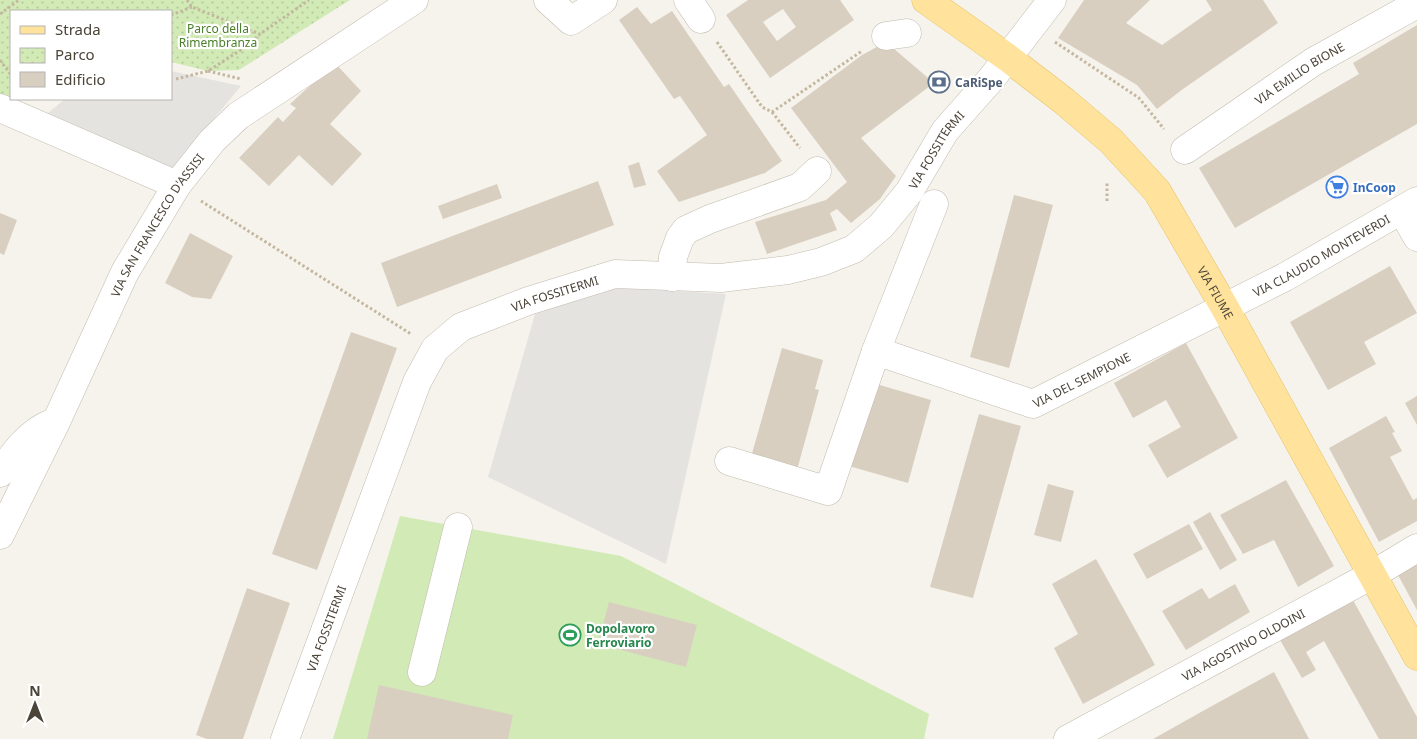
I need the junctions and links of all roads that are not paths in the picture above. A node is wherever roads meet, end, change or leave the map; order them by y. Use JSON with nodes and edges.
{"nodes":[{"id":1,"x":414,"y":0,"type":"edge"},
{"id":2,"x":548,"y":0,"type":"edge"},
{"id":3,"x":603,"y":0,"type":"edge"},
{"id":4,"x":926,"y":0,"type":"edge"},
{"id":5,"x":1052,"y":0,"type":"edge"},
{"id":6,"x":1417,"y":4,"type":"edge"},
{"id":7,"x":1008,"y":58,"type":"junction"},
{"id":8,"x":0,"y":108,"type":"edge"},
{"id":9,"x":1185,"y":150,"type":"dead end"},
{"id":10,"x":817,"y":171,"type":"road end"},
{"id":11,"x":177,"y":185,"type":"junction"},
{"id":12,"x":934,"y":204,"type":"dead end"},
{"id":13,"x":1409,"y":205,"type":"edge"},
{"id":14,"x":1417,"y":237,"type":"edge"},
{"id":15,"x":672,"y":277,"type":"junction"},
{"id":16,"x":1225,"y":308,"type":"junction"},
{"id":17,"x":876,"y":351,"type":"junction"},
{"id":18,"x":56,"y":422,"type":"junction"},
{"id":19,"x":729,"y":462,"type":"dead end"},
{"id":20,"x":0,"y":473,"type":"edge"},
{"id":21,"x":458,"y":527,"type":"dead end"},
{"id":22,"x":0,"y":535,"type":"edge"},
{"id":23,"x":1417,"y":548,"type":"edge"},
{"id":24,"x":1372,"y":574,"type":"junction"},
{"id":25,"x":1417,"y":656,"type":"edge"},
{"id":26,"x":422,"y":672,"type":"dead end"},
{"id":27,"x":285,"y":739,"type":"edge"},
{"id":28,"x":1068,"y":739,"type":"edge"}],
"edges":[{"from":1,"to":11,"type":"street","name":"VIA SAN FRANCESCO D'ASSISI"},
{"from":2,"to":3,"type":"street"},
{"from":4,"to":7,"type":"main road","name":"VIA FIUME"},
{"from":5,"to":7,"type":"street","name":"VIA FOSSITERMI"},
{"from":6,"to":9,"type":"street","name":"VIA EMILIO BIONE"},
{"from":7,"to":15,"type":"street","name":"VIA FOSSITERMI"},
{"from":7,"to":16,"type":"main road","name":"VIA FIUME"},
{"from":8,"to":11,"type":"street"},
{"from":10,"to":15,"type":"street"},
{"from":11,"to":18,"type":"street","name":"VIA SAN FRANCESCO D'ASSISI"},
{"from":12,"to":17,"type":"street"},
{"from":13,"to":14,"type":"street"},
{"from":13,"to":16,"type":"street","name":"VIA CLAUDIO MONTEVERDI"},
{"from":15,"to":27,"type":"street","name":"VIA FOSSITERMI"},
{"from":16,"to":17,"type":"street","name":"VIA DEL SEMPIONE"},
{"from":16,"to":24,"type":"main road","name":"VIA FIUME"},
{"from":17,"to":19,"type":"street"},
{"from":18,"to":20,"type":"street"},
{"from":18,"to":22,"type":"street","name":"VIA SAN FRANCESCO D'ASSISI"},
{"from":21,"to":26,"type":"street"},
{"from":23,"to":24,"type":"street","name":"VIA AGOSTINO OLDOINI"},
{"from":24,"to":25,"type":"main road","name":"VIA FIUME"},
{"from":24,"to":28,"type":"street","name":"VIA AGOSTINO OLDOINI"}]}
